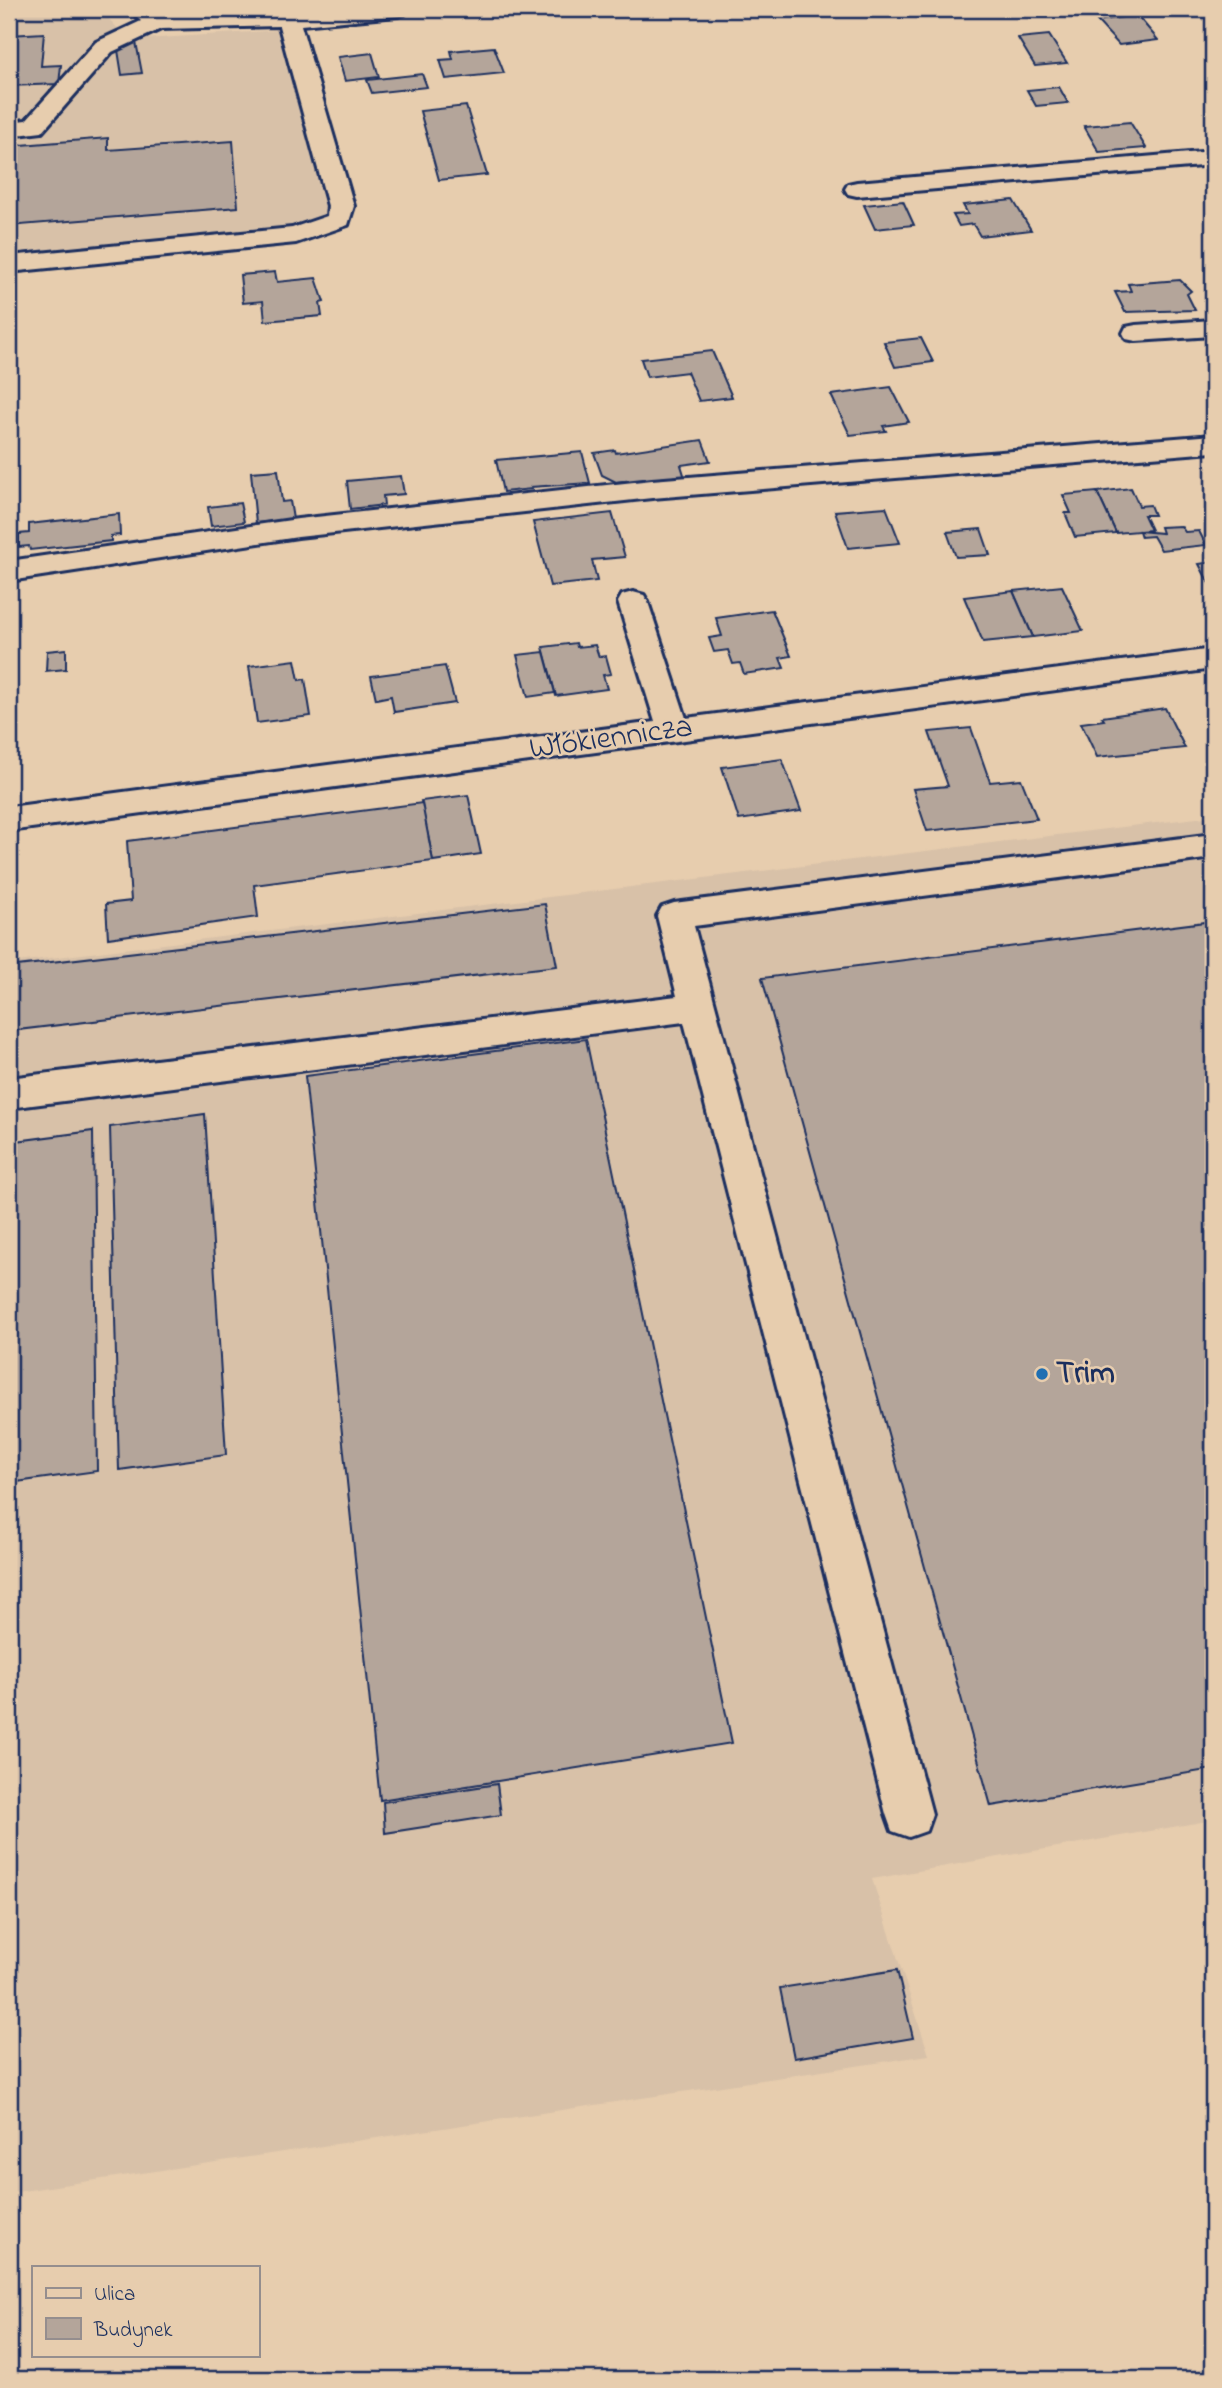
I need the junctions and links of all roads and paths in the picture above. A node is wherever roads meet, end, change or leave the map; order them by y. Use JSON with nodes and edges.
{"nodes":[{"id":1,"x":397,"y":9,"type":"edge"},
{"id":2,"x":148,"y":15,"type":"edge"},
{"id":3,"x":288,"y":19,"type":"junction"},
{"id":4,"x":9,"y":129,"type":"edge"},
{"id":5,"x":1213,"y":158,"type":"edge"},
{"id":6,"x":857,"y":189,"type":"dead end"},
{"id":7,"x":9,"y":264,"type":"edge"},
{"id":8,"x":1213,"y":328,"type":"edge"},
{"id":9,"x":1136,"y":334,"type":"dead end"},
{"id":10,"x":1213,"y":443,"type":"edge"},
{"id":11,"x":9,"y":571,"type":"edge"},
{"id":12,"x":633,"y":602,"type":"dead end"},
{"id":13,"x":1213,"y":659,"type":"edge"},
{"id":14,"x":674,"y":731,"type":"junction"},
{"id":15,"x":9,"y":819,"type":"edge"},
{"id":16,"x":1213,"y":846,"type":"edge"},
{"id":17,"x":697,"y":1007,"type":"junction"},
{"id":18,"x":9,"y":1093,"type":"edge"},
{"id":19,"x":909,"y":1814,"type":"dead end"}],
"edges":[{"from":1,"to":3,"type":"street"},
{"from":2,"to":3,"type":"street"},
{"from":2,"to":4,"type":"street"},
{"from":3,"to":7,"type":"street"},
{"from":5,"to":6,"type":"street"},
{"from":8,"to":9,"type":"street"},
{"from":10,"to":11,"type":"street"},
{"from":12,"to":14,"type":"street"},
{"from":13,"to":14,"type":"street","name":"Włókiennicza"},
{"from":14,"to":15,"type":"street","name":"Włókiennicza"},
{"from":16,"to":17,"type":"street"},
{"from":17,"to":18,"type":"street"},
{"from":17,"to":19,"type":"street"}]}
